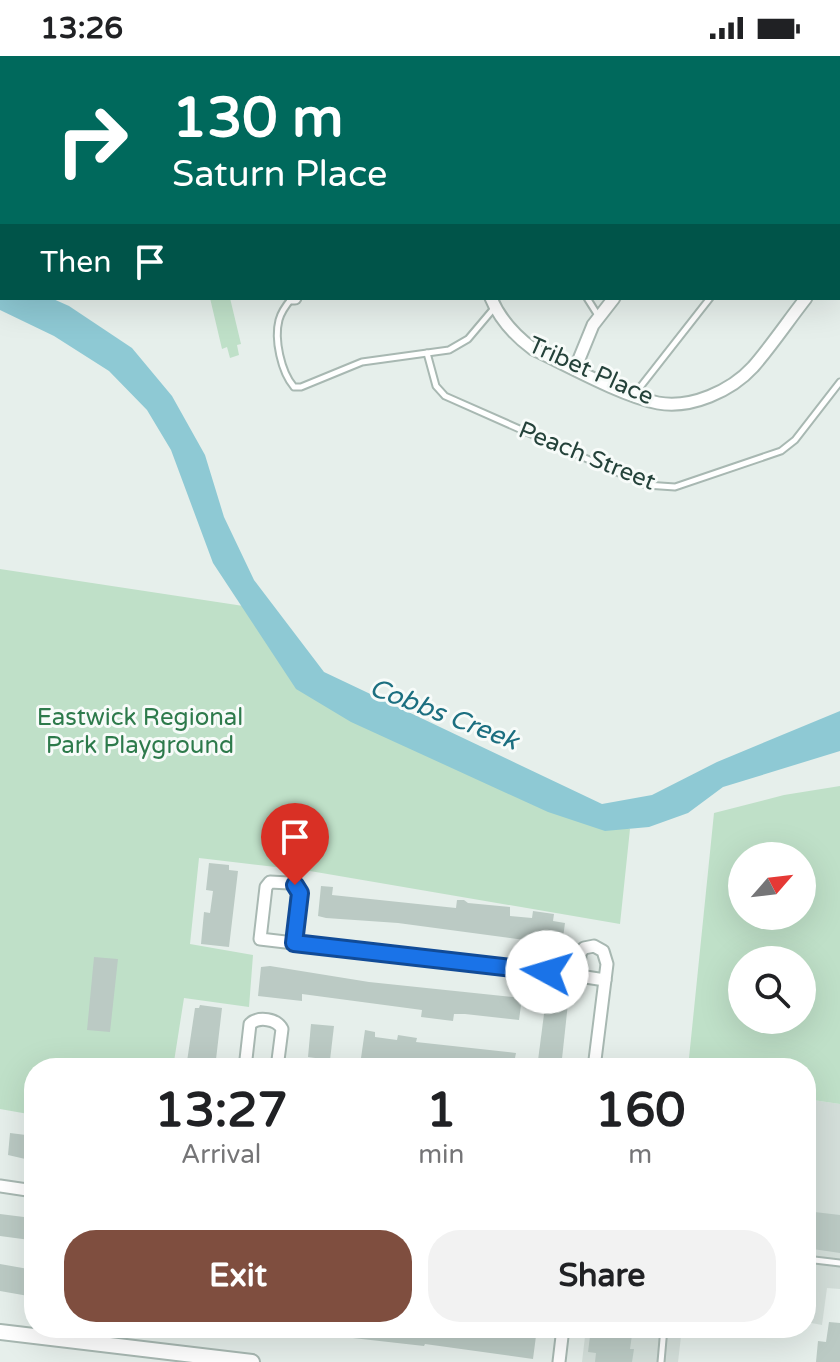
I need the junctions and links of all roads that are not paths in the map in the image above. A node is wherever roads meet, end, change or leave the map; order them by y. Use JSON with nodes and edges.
{"nodes":[{"id":1,"x":292,"y":300,"type":"edge"},
{"id":2,"x":588,"y":300,"type":"edge"},
{"id":3,"x":612,"y":300,"type":"edge"},
{"id":4,"x":708,"y":300,"type":"edge"},
{"id":5,"x":804,"y":300,"type":"edge"},
{"id":6,"x":493,"y":303,"type":"edge"},
{"id":7,"x":599,"y":317,"type":"junction"},
{"id":8,"x":427,"y":353,"type":"junction"},
{"id":9,"x":575,"y":369,"type":"junction"},
{"id":10,"x":840,"y":382,"type":"edge"},
{"id":11,"x":634,"y":395,"type":"junction"},
{"id":12,"x":294,"y":943,"type":"junction"},
{"id":13,"x":579,"y":976,"type":"junction"},
{"id":14,"x":605,"y":980,"type":"junction"},
{"id":15,"x":246,"y":1058,"type":"edge"},
{"id":16,"x":278,"y":1058,"type":"edge"},
{"id":17,"x":595,"y":1058,"type":"edge"},
{"id":18,"x":0,"y":1186,"type":"edge"},
{"id":19,"x":24,"y":1190,"type":"edge"},
{"id":20,"x":816,"y":1260,"type":"edge"},
{"id":21,"x":840,"y":1263,"type":"edge"},
{"id":22,"x":0,"y":1332,"type":"edge"},
{"id":23,"x":24,"y":1335,"type":"edge"},
{"id":24,"x":50,"y":1338,"type":"edge"},
{"id":25,"x":562,"y":1338,"type":"edge"},
{"id":26,"x":663,"y":1338,"type":"edge"},
{"id":27,"x":252,"y":1362,"type":"edge"},
{"id":28,"x":559,"y":1362,"type":"edge"},
{"id":29,"x":661,"y":1362,"type":"edge"}],
"edges":[{"from":1,"to":8,"type":"lane"},
{"from":2,"to":7,"type":"lane"},
{"from":3,"to":7,"type":"street"},
{"from":4,"to":11,"type":"lane"},
{"from":5,"to":11,"type":"street","name":"Tribet Place"},
{"from":6,"to":8,"type":"lane"},
{"from":6,"to":9,"type":"street","name":"Tribet Place"},
{"from":7,"to":9,"type":"street"},
{"from":8,"to":10,"type":"lane","name":"Peach Street"},
{"from":9,"to":11,"type":"street","name":"Tribet Place"},
{"from":12,"to":12,"type":"street"},
{"from":12,"to":13,"type":"street"},
{"from":13,"to":14,"type":"street"},
{"from":13,"to":14,"type":"street"},
{"from":14,"to":17,"type":"street"},
{"from":15,"to":16,"type":"street"},
{"from":18,"to":19,"type":"street"},
{"from":20,"to":21,"type":"lane"},
{"from":22,"to":23,"type":"street"},
{"from":24,"to":27,"type":"street"},
{"from":25,"to":28,"type":"street"},
{"from":26,"to":29,"type":"lane"}]}
